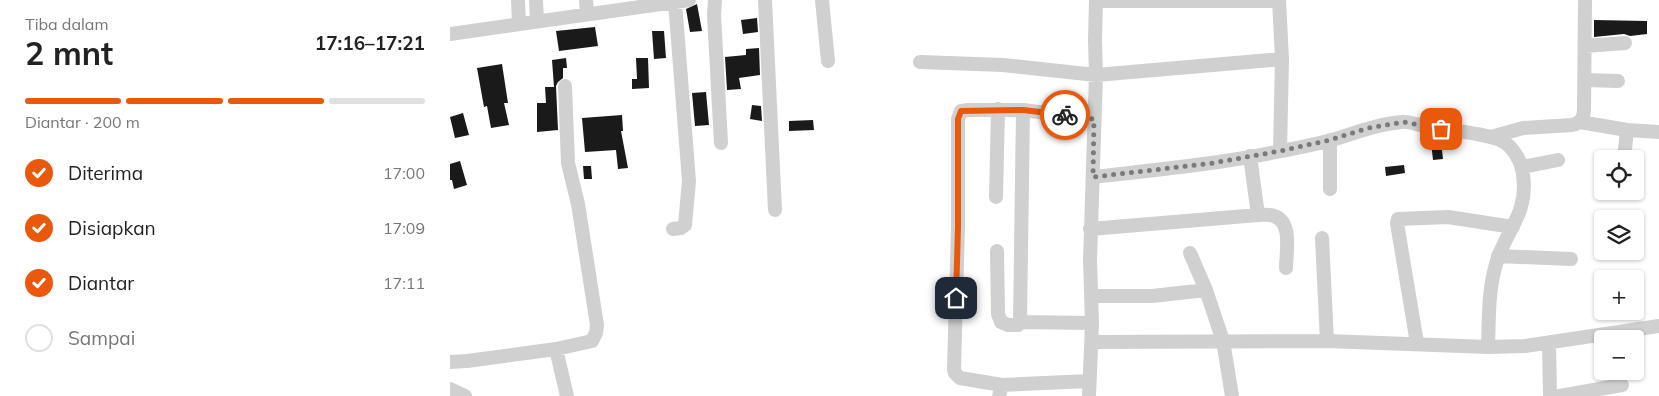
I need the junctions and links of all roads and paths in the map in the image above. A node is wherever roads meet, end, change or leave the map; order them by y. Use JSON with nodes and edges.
{"nodes":[{"id":1,"x":518,"y":0,"type":"edge"},
{"id":2,"x":536,"y":0,"type":"edge"},
{"id":3,"x":586,"y":0,"type":"edge"},
{"id":4,"x":689,"y":0,"type":"edge"},
{"id":5,"x":715,"y":0,"type":"edge"},
{"id":6,"x":765,"y":0,"type":"edge"},
{"id":7,"x":822,"y":0,"type":"edge"},
{"id":8,"x":1279,"y":0,"type":"edge"},
{"id":9,"x":1586,"y":0,"type":"edge"},
{"id":10,"x":1096,"y":1,"type":"edge"},
{"id":11,"x":658,"y":2,"type":"edge"},
{"id":12,"x":675,"y":2,"type":"junction"},
{"id":13,"x":587,"y":14,"type":"junction"},
{"id":14,"x":537,"y":21,"type":"junction"},
{"id":15,"x":519,"y":24,"type":"junction"},
{"id":16,"x":450,"y":34,"type":"edge"},
{"id":17,"x":1625,"y":43,"type":"dead end"},
{"id":18,"x":1585,"y":46,"type":"junction"},
{"id":19,"x":1282,"y":59,"type":"junction"},
{"id":20,"x":828,"y":61,"type":"dead end"},
{"id":21,"x":920,"y":62,"type":"dead end"},
{"id":22,"x":1096,"y":75,"type":"junction"},
{"id":23,"x":1585,"y":80,"type":"junction"},
{"id":24,"x":1618,"y":81,"type":"dead end"},
{"id":25,"x":565,"y":86,"type":"dead end"},
{"id":26,"x":998,"y":110,"type":"junction"},
{"id":27,"x":1023,"y":110,"type":"junction"},
{"id":28,"x":1094,"y":119,"type":"junction"},
{"id":29,"x":1580,"y":122,"type":"junction"},
{"id":30,"x":1627,"y":130,"type":"junction"},
{"id":31,"x":1659,"y":132,"type":"edge"},
{"id":32,"x":1491,"y":137,"type":"junction"},
{"id":33,"x":1330,"y":140,"type":"junction"},
{"id":34,"x":721,"y":143,"type":"dead end"},
{"id":35,"x":1625,"y":150,"type":"edge"},
{"id":36,"x":1280,"y":151,"type":"junction"},
{"id":37,"x":1250,"y":156,"type":"junction"},
{"id":38,"x":1558,"y":160,"type":"dead end"},
{"id":39,"x":1522,"y":168,"type":"junction"},
{"id":40,"x":1093,"y":177,"type":"junction"},
{"id":41,"x":1330,"y":190,"type":"dead end"},
{"id":42,"x":996,"y":197,"type":"dead end"},
{"id":43,"x":775,"y":210,"type":"dead end"},
{"id":44,"x":1258,"y":215,"type":"junction"},
{"id":45,"x":1513,"y":227,"type":"junction"},
{"id":46,"x":673,"y":229,"type":"dead end"},
{"id":47,"x":1090,"y":229,"type":"junction"},
{"id":48,"x":1322,"y":238,"type":"dead end"},
{"id":49,"x":997,"y":251,"type":"dead end"},
{"id":50,"x":1190,"y":253,"type":"dead end"},
{"id":51,"x":1498,"y":256,"type":"junction"},
{"id":52,"x":1571,"y":259,"type":"dead end"},
{"id":53,"x":1286,"y":268,"type":"dead end"},
{"id":54,"x":1206,"y":290,"type":"junction"},
{"id":55,"x":1092,"y":296,"type":"junction"},
{"id":56,"x":1020,"y":322,"type":"junction"},
{"id":57,"x":1092,"y":323,"type":"junction"},
{"id":58,"x":1659,"y":326,"type":"edge"},
{"id":59,"x":1223,"y":340,"type":"junction"},
{"id":60,"x":1327,"y":340,"type":"junction"},
{"id":61,"x":1092,"y":342,"type":"junction"},
{"id":62,"x":1417,"y":343,"type":"junction"},
{"id":63,"x":1549,"y":344,"type":"junction"},
{"id":64,"x":1488,"y":347,"type":"junction"},
{"id":65,"x":556,"y":349,"type":"junction"},
{"id":66,"x":450,"y":362,"type":"edge"},
{"id":67,"x":1089,"y":381,"type":"junction"},
{"id":68,"x":1622,"y":385,"type":"dead end"},
{"id":69,"x":450,"y":389,"type":"edge"},
{"id":70,"x":1000,"y":390,"type":"edge"},
{"id":71,"x":465,"y":396,"type":"edge"},
{"id":72,"x":567,"y":396,"type":"edge"},
{"id":73,"x":1089,"y":396,"type":"edge"},
{"id":74,"x":1232,"y":396,"type":"edge"},
{"id":75,"x":1550,"y":396,"type":"edge"},
{"id":76,"x":1560,"y":396,"type":"edge"}],
"edges":[{"from":1,"to":15,"type":"street"},
{"from":2,"to":14,"type":"street"},
{"from":3,"to":13,"type":"street"},
{"from":4,"to":12,"type":"street"},
{"from":5,"to":34,"type":"street"},
{"from":6,"to":43,"type":"street"},
{"from":7,"to":20,"type":"street"},
{"from":8,"to":10,"type":"street"},
{"from":8,"to":19,"type":"street"},
{"from":9,"to":18,"type":"street"},
{"from":10,"to":22,"type":"street"},
{"from":11,"to":12,"type":"street"},
{"from":11,"to":13,"type":"street"},
{"from":12,"to":46,"type":"street"},
{"from":13,"to":14,"type":"street"},
{"from":14,"to":15,"type":"street"},
{"from":15,"to":16,"type":"street"},
{"from":17,"to":18,"type":"street"},
{"from":18,"to":23,"type":"street"},
{"from":19,"to":22,"type":"street"},
{"from":19,"to":36,"type":"street"},
{"from":21,"to":22,"type":"street"},
{"from":22,"to":28,"type":"street"},
{"from":23,"to":24,"type":"street"},
{"from":23,"to":29,"type":"street"},
{"from":25,"to":65,"type":"street"},
{"from":26,"to":27,"type":"street"},
{"from":26,"to":42,"type":"street"},
{"from":26,"to":70,"type":"street"},
{"from":27,"to":28,"type":"street"},
{"from":27,"to":56,"type":"street"},
{"from":28,"to":40,"type":"street"},
{"from":29,"to":30,"type":"street"},
{"from":29,"to":32,"type":"street"},
{"from":30,"to":31,"type":"street"},
{"from":30,"to":35,"type":"street"},
{"from":32,"to":33,"type":"street"},
{"from":32,"to":39,"type":"street"},
{"from":33,"to":36,"type":"street"},
{"from":33,"to":41,"type":"street"},
{"from":36,"to":37,"type":"street"},
{"from":37,"to":40,"type":"street"},
{"from":37,"to":44,"type":"street"},
{"from":38,"to":39,"type":"street"},
{"from":39,"to":45,"type":"street"},
{"from":40,"to":47,"type":"street"},
{"from":44,"to":47,"type":"street"},
{"from":44,"to":53,"type":"street"},
{"from":45,"to":51,"type":"street"},
{"from":45,"to":62,"type":"street"},
{"from":47,"to":55,"type":"street"},
{"from":48,"to":60,"type":"street"},
{"from":49,"to":56,"type":"street"},
{"from":50,"to":54,"type":"street"},
{"from":51,"to":52,"type":"street"},
{"from":51,"to":64,"type":"street"},
{"from":54,"to":55,"type":"street"},
{"from":54,"to":59,"type":"street"},
{"from":55,"to":57,"type":"street"},
{"from":56,"to":57,"type":"street"},
{"from":57,"to":61,"type":"street"},
{"from":58,"to":63,"type":"street"},
{"from":59,"to":60,"type":"street"},
{"from":59,"to":61,"type":"street"},
{"from":59,"to":74,"type":"street"},
{"from":60,"to":62,"type":"street"},
{"from":61,"to":67,"type":"street"},
{"from":62,"to":64,"type":"street"},
{"from":63,"to":64,"type":"street"},
{"from":63,"to":75,"type":"street"},
{"from":65,"to":66,"type":"street"},
{"from":65,"to":72,"type":"street"},
{"from":67,"to":70,"type":"street"},
{"from":67,"to":73,"type":"street"},
{"from":68,"to":76,"type":"street"},
{"from":69,"to":71,"type":"street"}]}
